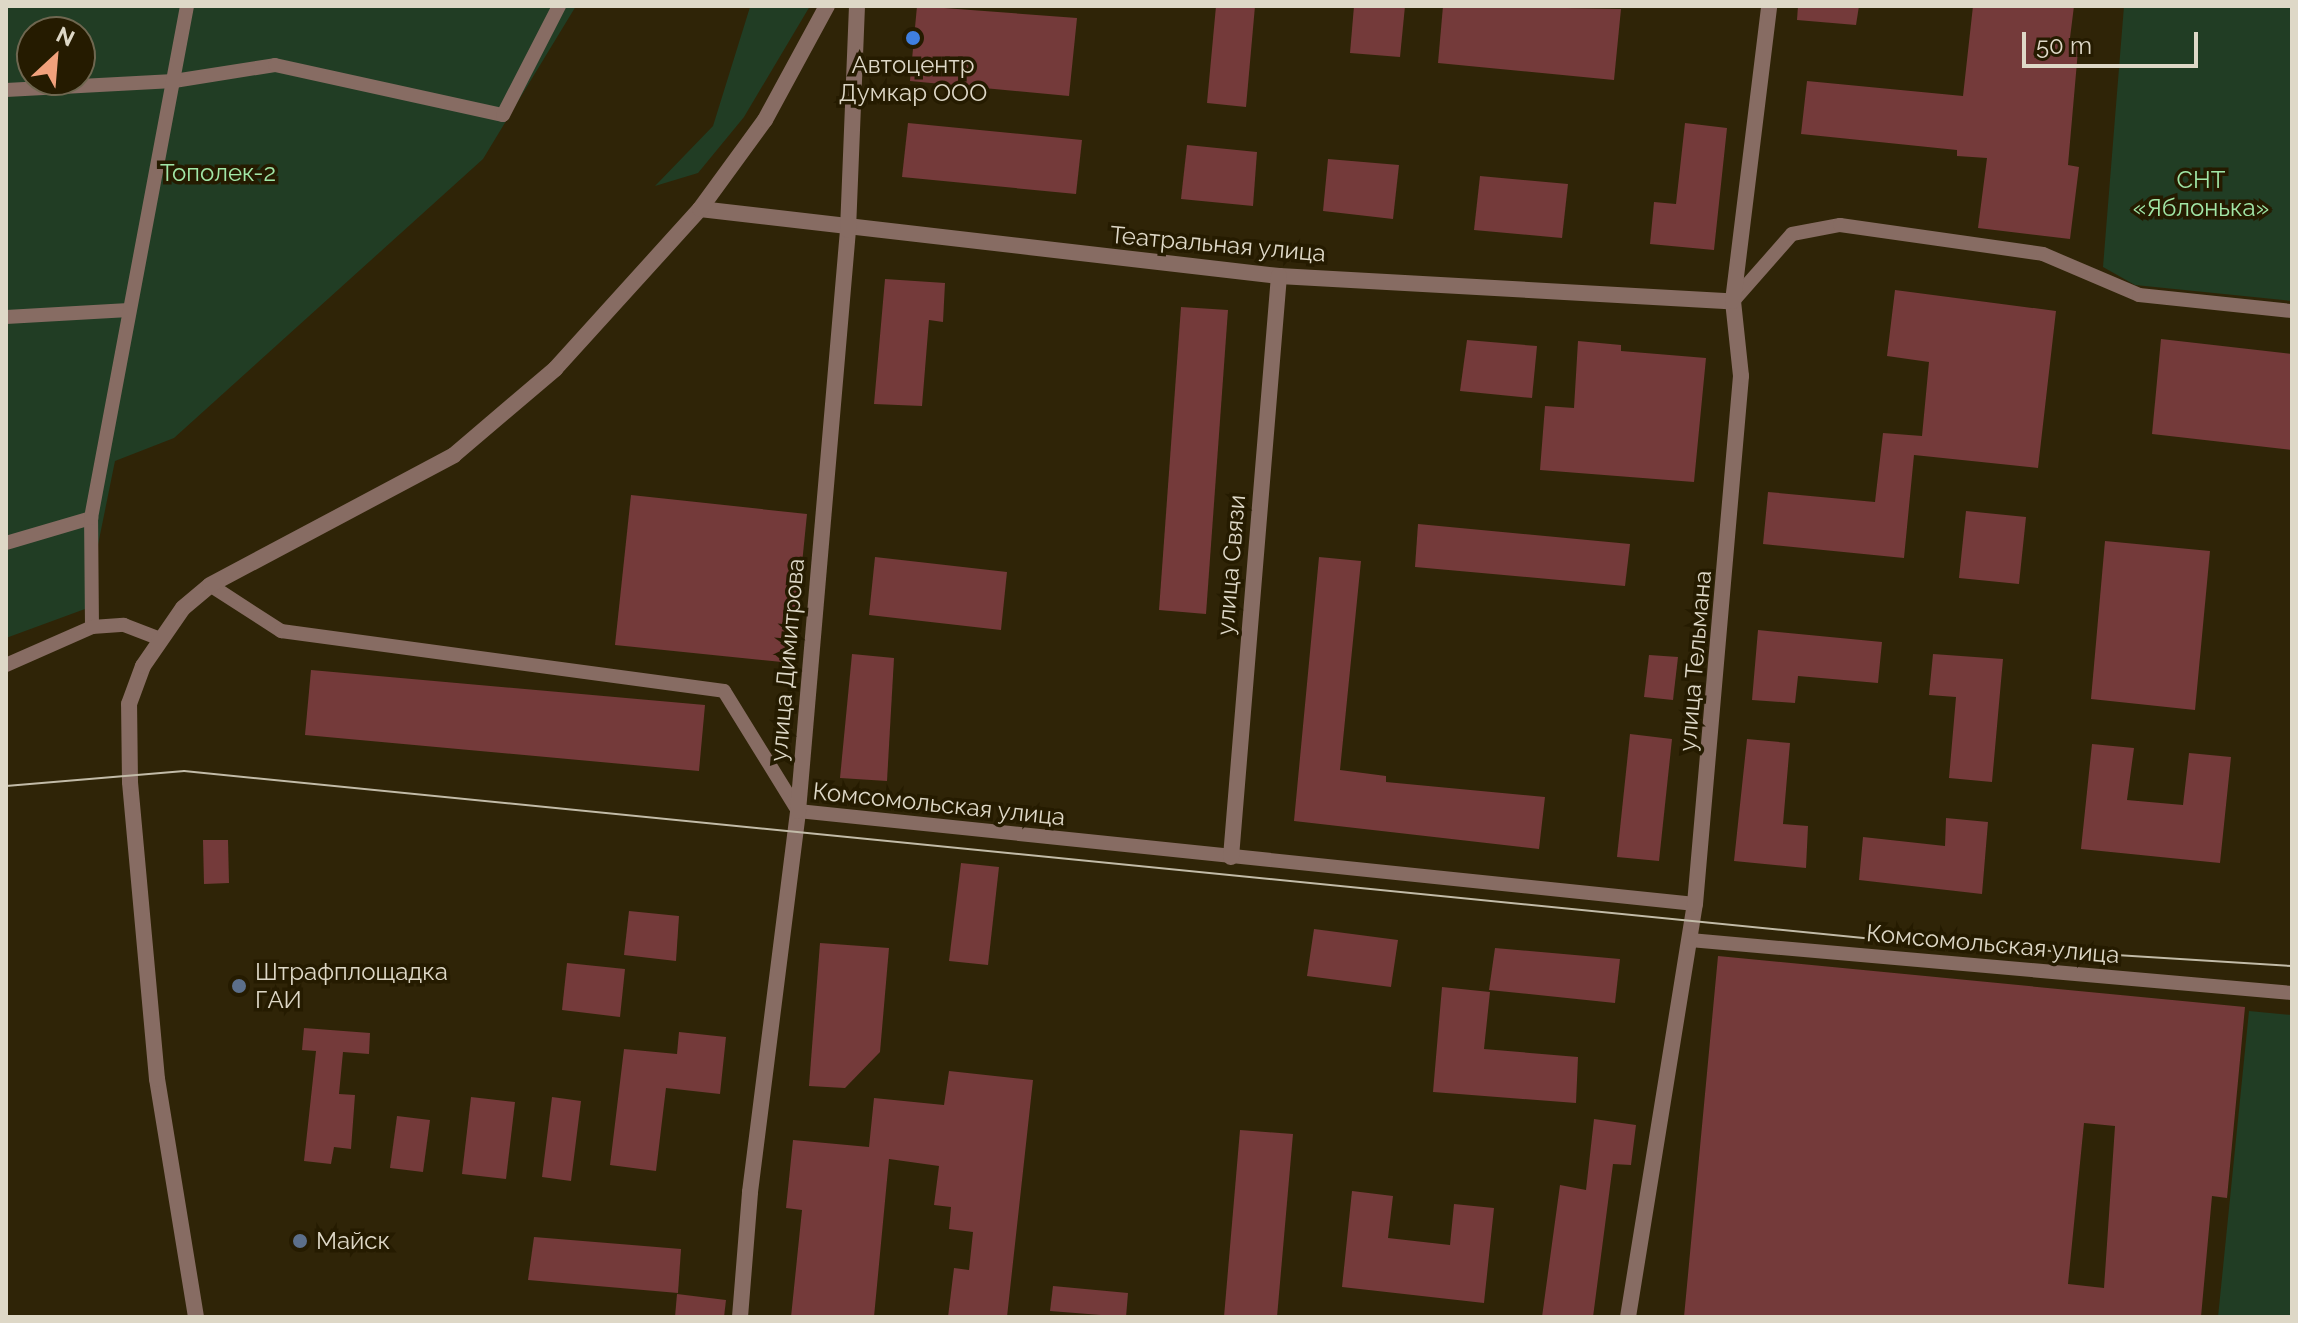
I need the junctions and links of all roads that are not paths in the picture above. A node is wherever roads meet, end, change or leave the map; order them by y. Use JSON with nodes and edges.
{"nodes":[{"id":1,"x":187,"y":6,"type":"edge"},
{"id":2,"x":559,"y":6,"type":"edge"},
{"id":3,"x":827,"y":6,"type":"edge"},
{"id":4,"x":857,"y":6,"type":"edge"},
{"id":5,"x":1769,"y":6,"type":"edge"},
{"id":6,"x":174,"y":81,"type":"junction"},
{"id":7,"x":6,"y":90,"type":"edge"},
{"id":8,"x":700,"y":209,"type":"junction"},
{"id":9,"x":848,"y":230,"type":"junction"},
{"id":10,"x":1279,"y":276,"type":"junction"},
{"id":11,"x":1733,"y":301,"type":"junction"},
{"id":12,"x":129,"y":310,"type":"junction"},
{"id":13,"x":2292,"y":311,"type":"edge"},
{"id":14,"x":6,"y":317,"type":"edge"},
{"id":15,"x":91,"y":518,"type":"junction"},
{"id":16,"x":6,"y":543,"type":"edge"},
{"id":17,"x":210,"y":585,"type":"junction"},
{"id":18,"x":92,"y":627,"type":"junction"},
{"id":19,"x":160,"y":639,"type":"junction"},
{"id":20,"x":6,"y":665,"type":"edge"},
{"id":21,"x":798,"y":811,"type":"junction"},
{"id":22,"x":1231,"y":857,"type":"junction"},
{"id":23,"x":1695,"y":904,"type":"junction"},
{"id":24,"x":1690,"y":940,"type":"junction"},
{"id":25,"x":2292,"y":993,"type":"edge"},
{"id":26,"x":196,"y":1317,"type":"edge"},
{"id":27,"x":740,"y":1317,"type":"edge"},
{"id":28,"x":1628,"y":1317,"type":"edge"}],
"edges":[{"from":1,"to":6,"type":"lane"},
{"from":2,"to":6,"type":"lane"},
{"from":3,"to":8,"type":"street"},
{"from":4,"to":9,"type":"street","name":"улица Димитрова"},
{"from":5,"to":11,"type":"street","name":"улица Тельмана"},
{"from":6,"to":7,"type":"lane"},
{"from":6,"to":12,"type":"lane"},
{"from":8,"to":9,"type":"street","name":"Театральная улица"},
{"from":8,"to":17,"type":"street"},
{"from":9,"to":10,"type":"street","name":"Театральная улица"},
{"from":9,"to":21,"type":"street","name":"улица Димитрова"},
{"from":10,"to":11,"type":"street","name":"Театральная улица"},
{"from":10,"to":22,"type":"street","name":"улица Связи"},
{"from":11,"to":13,"type":"lane"},
{"from":11,"to":23,"type":"street","name":"улица Тельмана"},
{"from":12,"to":14,"type":"lane"},
{"from":12,"to":15,"type":"lane"},
{"from":15,"to":16,"type":"lane"},
{"from":15,"to":18,"type":"lane"},
{"from":17,"to":19,"type":"street"},
{"from":17,"to":21,"type":"lane","name":"Комсомольская улица"},
{"from":18,"to":19,"type":"lane"},
{"from":18,"to":20,"type":"lane"},
{"from":19,"to":26,"type":"street"},
{"from":21,"to":22,"type":"lane","name":"Комсомольская улица"},
{"from":21,"to":27,"type":"street","name":"улица Димитрова"},
{"from":22,"to":23,"type":"lane","name":"Комсомольская улица"},
{"from":23,"to":24,"type":"street","name":"улица Тельмана"},
{"from":24,"to":25,"type":"lane","name":"Комсомольская улица"},
{"from":24,"to":28,"type":"street","name":"улица Тельмана"}]}
